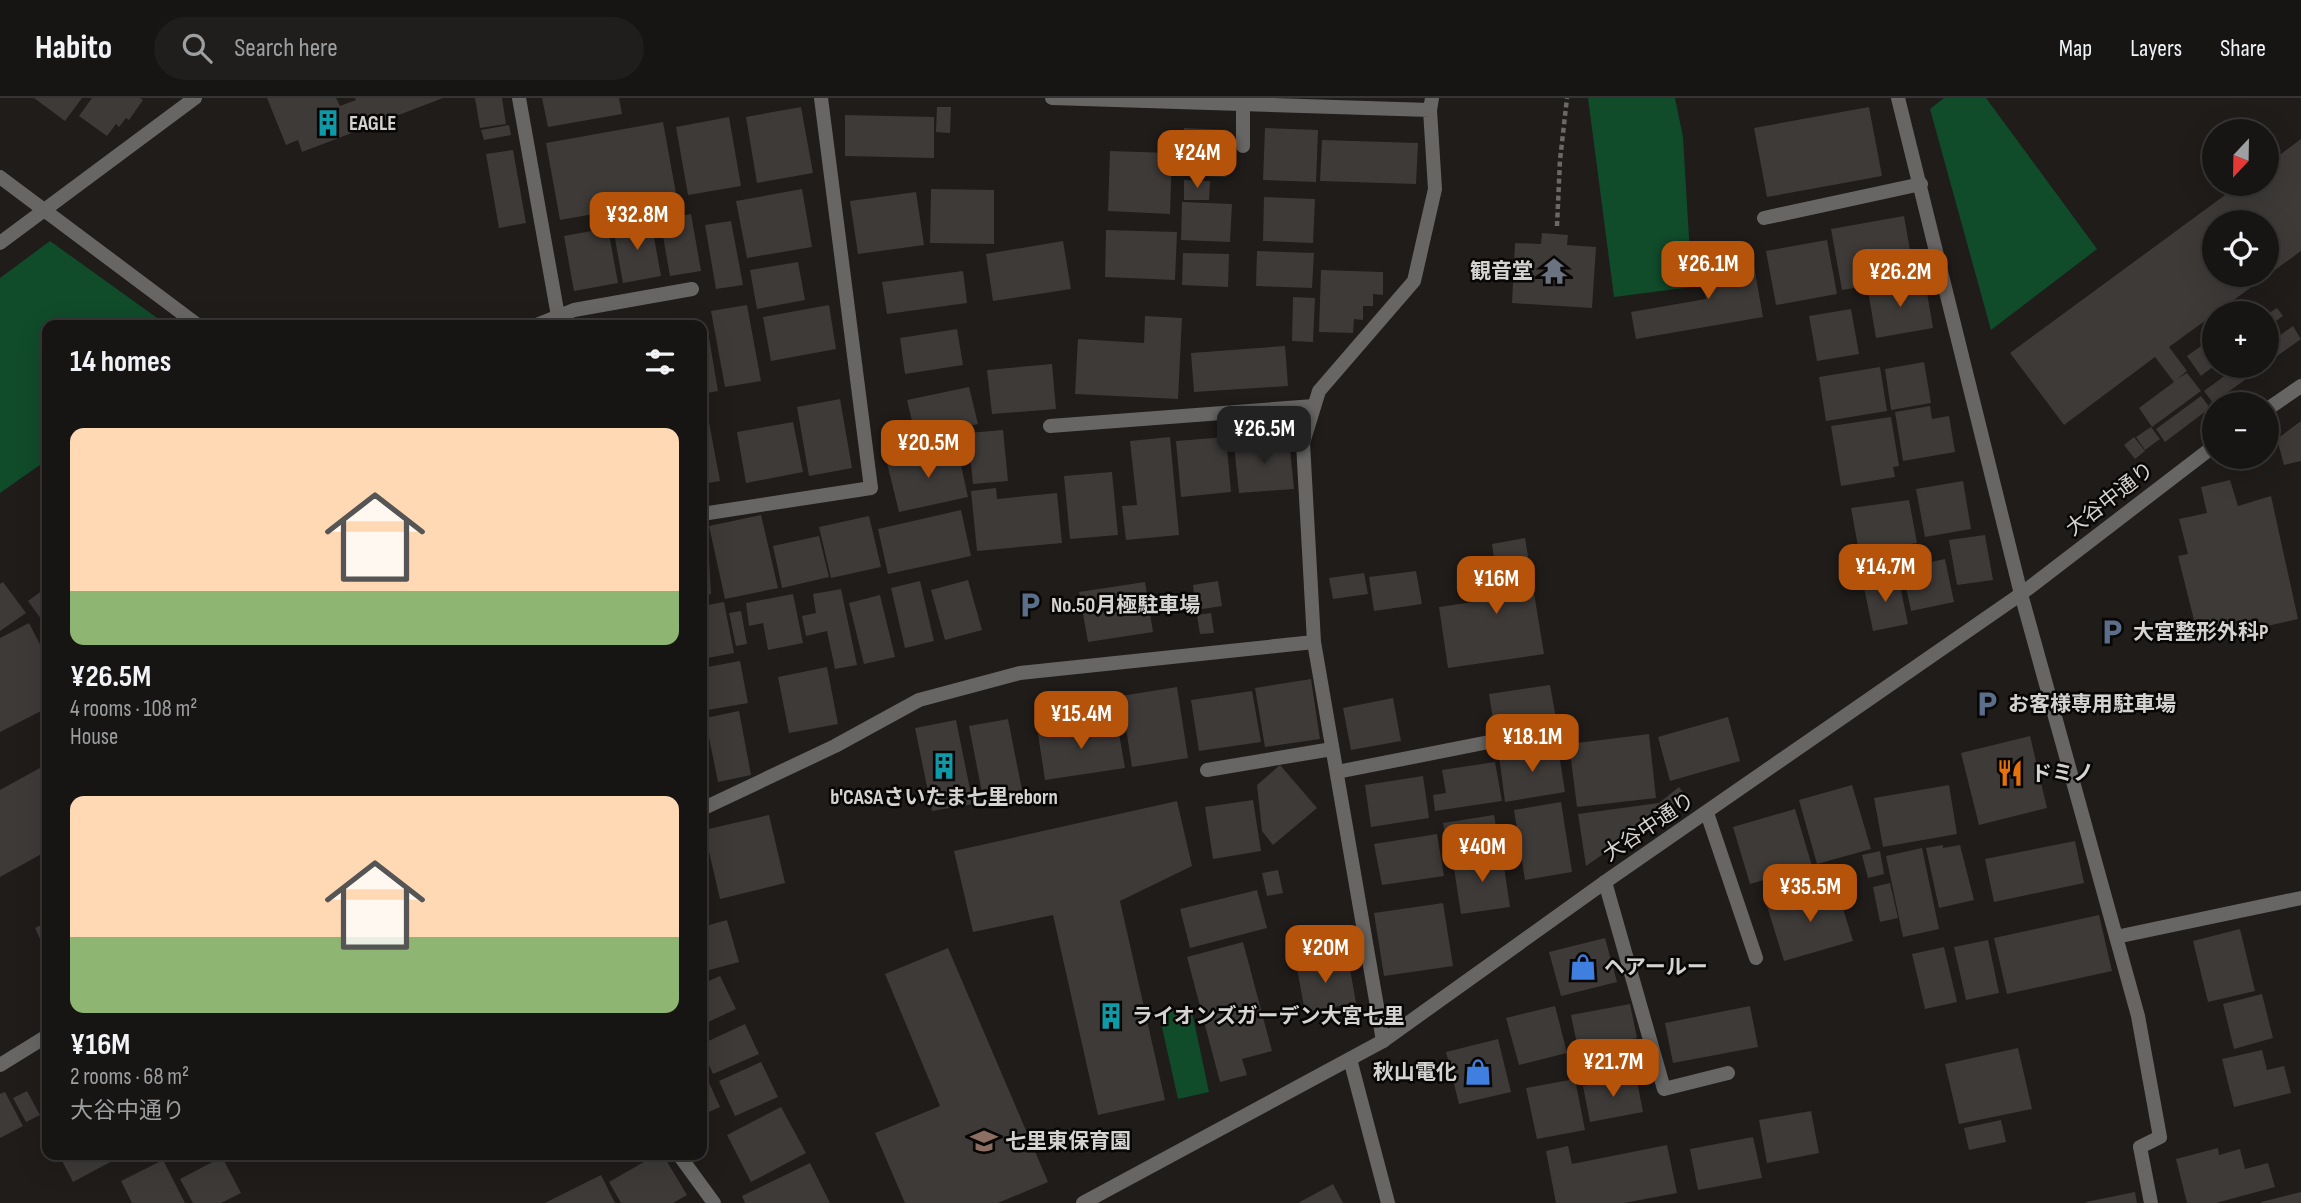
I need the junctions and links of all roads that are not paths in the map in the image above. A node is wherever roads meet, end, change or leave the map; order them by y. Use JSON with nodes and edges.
{"nodes":[{"id":1,"x":519,"y":98,"type":"edge"},
{"id":2,"x":821,"y":98,"type":"edge"},
{"id":3,"x":1052,"y":98,"type":"edge"},
{"id":4,"x":1898,"y":98,"type":"edge"},
{"id":5,"x":192,"y":99,"type":"edge"},
{"id":6,"x":1183,"y":100,"type":"edge"},
{"id":7,"x":1243,"y":104,"type":"junction"},
{"id":8,"x":1431,"y":104,"type":"edge"},
{"id":9,"x":1243,"y":146,"type":"dead end"},
{"id":10,"x":0,"y":177,"type":"edge"},
{"id":11,"x":1921,"y":184,"type":"junction"},
{"id":12,"x":45,"y":210,"type":"junction"},
{"id":13,"x":1764,"y":218,"type":"dead end"},
{"id":14,"x":0,"y":243,"type":"edge"},
{"id":15,"x":692,"y":289,"type":"dead end"},
{"id":16,"x":558,"y":316,"type":"junction"},
{"id":17,"x":191,"y":320,"type":"edge"},
{"id":18,"x":548,"y":320,"type":"edge"},
{"id":19,"x":2301,"y":386,"type":"edge"},
{"id":20,"x":2279,"y":401,"type":"edge"},
{"id":21,"x":1314,"y":406,"type":"junction"},
{"id":22,"x":1050,"y":426,"type":"dead end"},
{"id":23,"x":2202,"y":455,"type":"edge"},
{"id":24,"x":707,"y":513,"type":"edge"},
{"id":25,"x":2021,"y":594,"type":"junction"},
{"id":26,"x":1314,"y":642,"type":"junction"},
{"id":27,"x":1489,"y":742,"type":"dead end"},
{"id":28,"x":1332,"y":749,"type":"junction"},
{"id":29,"x":1207,"y":770,"type":"dead end"},
{"id":30,"x":1337,"y":772,"type":"junction"},
{"id":31,"x":707,"y":807,"type":"edge"},
{"id":32,"x":1707,"y":813,"type":"junction"},
{"id":33,"x":1605,"y":882,"type":"junction"},
{"id":34,"x":2301,"y":898,"type":"edge"},
{"id":35,"x":2116,"y":937,"type":"junction"},
{"id":36,"x":1756,"y":958,"type":"dead end"},
{"id":37,"x":42,"y":1039,"type":"edge"},
{"id":38,"x":1383,"y":1041,"type":"junction"},
{"id":39,"x":1350,"y":1059,"type":"junction"},
{"id":40,"x":0,"y":1065,"type":"edge"},
{"id":41,"x":1728,"y":1073,"type":"dead end"},
{"id":42,"x":683,"y":1160,"type":"edge"},
{"id":43,"x":714,"y":1203,"type":"edge"},
{"id":44,"x":1083,"y":1203,"type":"edge"},
{"id":45,"x":1388,"y":1203,"type":"edge"},
{"id":46,"x":2151,"y":1203,"type":"edge"}],
"edges":[{"from":1,"to":16,"type":"street"},
{"from":2,"to":24,"type":"street"},
{"from":3,"to":6,"type":"street"},
{"from":4,"to":11,"type":"street"},
{"from":5,"to":12,"type":"street"},
{"from":6,"to":7,"type":"street"},
{"from":7,"to":8,"type":"street"},
{"from":7,"to":9,"type":"street"},
{"from":8,"to":21,"type":"street"},
{"from":10,"to":12,"type":"street"},
{"from":11,"to":13,"type":"street"},
{"from":11,"to":25,"type":"street"},
{"from":12,"to":14,"type":"street"},
{"from":12,"to":17,"type":"street"},
{"from":15,"to":16,"type":"street"},
{"from":16,"to":18,"type":"street"},
{"from":19,"to":20,"type":"street"},
{"from":21,"to":22,"type":"street"},
{"from":21,"to":26,"type":"street"},
{"from":23,"to":25,"type":"street","name":"大谷中通り"},
{"from":25,"to":32,"type":"street","name":"大谷中通り"},
{"from":25,"to":35,"type":"street"},
{"from":26,"to":28,"type":"street"},
{"from":26,"to":31,"type":"street"},
{"from":27,"to":30,"type":"street"},
{"from":28,"to":29,"type":"street"},
{"from":28,"to":30,"type":"street"},
{"from":30,"to":38,"type":"street"},
{"from":32,"to":33,"type":"street","name":"大谷中通り"},
{"from":32,"to":36,"type":"street"},
{"from":33,"to":38,"type":"street","name":"大谷中通り"},
{"from":33,"to":41,"type":"street"},
{"from":34,"to":35,"type":"street"},
{"from":35,"to":46,"type":"street"},
{"from":37,"to":40,"type":"street"},
{"from":38,"to":39,"type":"street","name":"大谷中通り"},
{"from":39,"to":44,"type":"street","name":"大谷中通り"},
{"from":39,"to":45,"type":"street"},
{"from":42,"to":43,"type":"street"}]}
